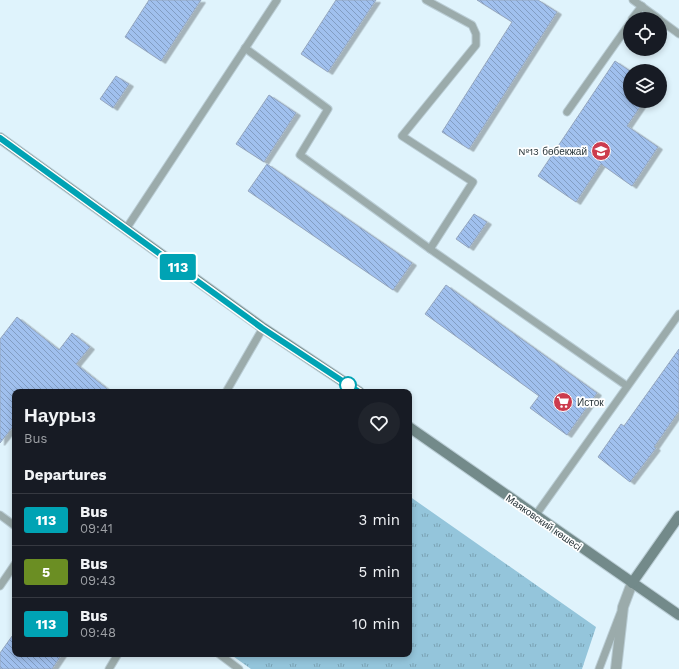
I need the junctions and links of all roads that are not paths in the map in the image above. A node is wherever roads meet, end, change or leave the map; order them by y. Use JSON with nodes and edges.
{"nodes":[{"id":1,"x":277,"y":0,"type":"edge"},
{"id":2,"x":426,"y":0,"type":"edge"},
{"id":3,"x":633,"y":0,"type":"edge"},
{"id":4,"x":642,"y":6,"type":"junction"},
{"id":5,"x":637,"y":12,"type":"edge"},
{"id":6,"x":650,"y":12,"type":"edge"},
{"id":7,"x":667,"y":25,"type":"edge"},
{"id":8,"x":623,"y":32,"type":"edge"},
{"id":9,"x":679,"y":34,"type":"edge"},
{"id":10,"x":245,"y":48,"type":"junction"},
{"id":11,"x":567,"y":112,"type":"dead end"},
{"id":12,"x":0,"y":138,"type":"edge"},
{"id":13,"x":126,"y":229,"type":"junction"},
{"id":14,"x":430,"y":249,"type":"junction"},
{"id":15,"x":679,"y":314,"type":"edge"},
{"id":16,"x":262,"y":328,"type":"junction"},
{"id":17,"x":627,"y":386,"type":"junction"},
{"id":18,"x":228,"y":389,"type":"edge"},
{"id":19,"x":354,"y":389,"type":"edge"},
{"id":20,"x":412,"y":429,"type":"edge"},
{"id":21,"x":0,"y":515,"type":"edge"},
{"id":22,"x":535,"y":516,"type":"junction"},
{"id":23,"x":679,"y":516,"type":"edge"},
{"id":24,"x":12,"y":524,"type":"edge"},
{"id":25,"x":12,"y":568,"type":"edge"},
{"id":26,"x":632,"y":583,"type":"junction"},
{"id":27,"x":0,"y":586,"type":"edge"},
{"id":28,"x":623,"y":607,"type":"junction"},
{"id":29,"x":679,"y":615,"type":"edge"},
{"id":30,"x":116,"y":657,"type":"edge"},
{"id":31,"x":223,"y":657,"type":"edge"},
{"id":32,"x":109,"y":669,"type":"edge"},
{"id":33,"x":240,"y":669,"type":"edge"},
{"id":34,"x":599,"y":669,"type":"edge"},
{"id":35,"x":616,"y":669,"type":"edge"}],
"edges":[{"from":1,"to":10,"type":"lane"},
{"from":2,"to":14,"type":"lane"},
{"from":3,"to":4,"type":"lane"},
{"from":4,"to":5,"type":"lane"},
{"from":4,"to":6,"type":"lane"},
{"from":7,"to":9,"type":"lane"},
{"from":8,"to":11,"type":"lane"},
{"from":10,"to":13,"type":"lane"},
{"from":10,"to":14,"type":"lane"},
{"from":12,"to":13,"type":"main road"},
{"from":13,"to":16,"type":"main road"},
{"from":14,"to":17,"type":"lane"},
{"from":15,"to":17,"type":"lane"},
{"from":16,"to":18,"type":"lane"},
{"from":16,"to":19,"type":"main road"},
{"from":17,"to":22,"type":"lane"},
{"from":20,"to":22,"type":"main road","name":"Маяковский көшесі"},
{"from":21,"to":24,"type":"lane"},
{"from":22,"to":26,"type":"main road","name":"Маяковский көшесі"},
{"from":23,"to":26,"type":"main road"},
{"from":25,"to":27,"type":"lane"},
{"from":26,"to":28,"type":"street"},
{"from":26,"to":29,"type":"main road","name":"Маяковский көшесі"},
{"from":28,"to":34,"type":"lane"},
{"from":28,"to":35,"type":"street"},
{"from":30,"to":32,"type":"lane"},
{"from":31,"to":33,"type":"lane"}]}
